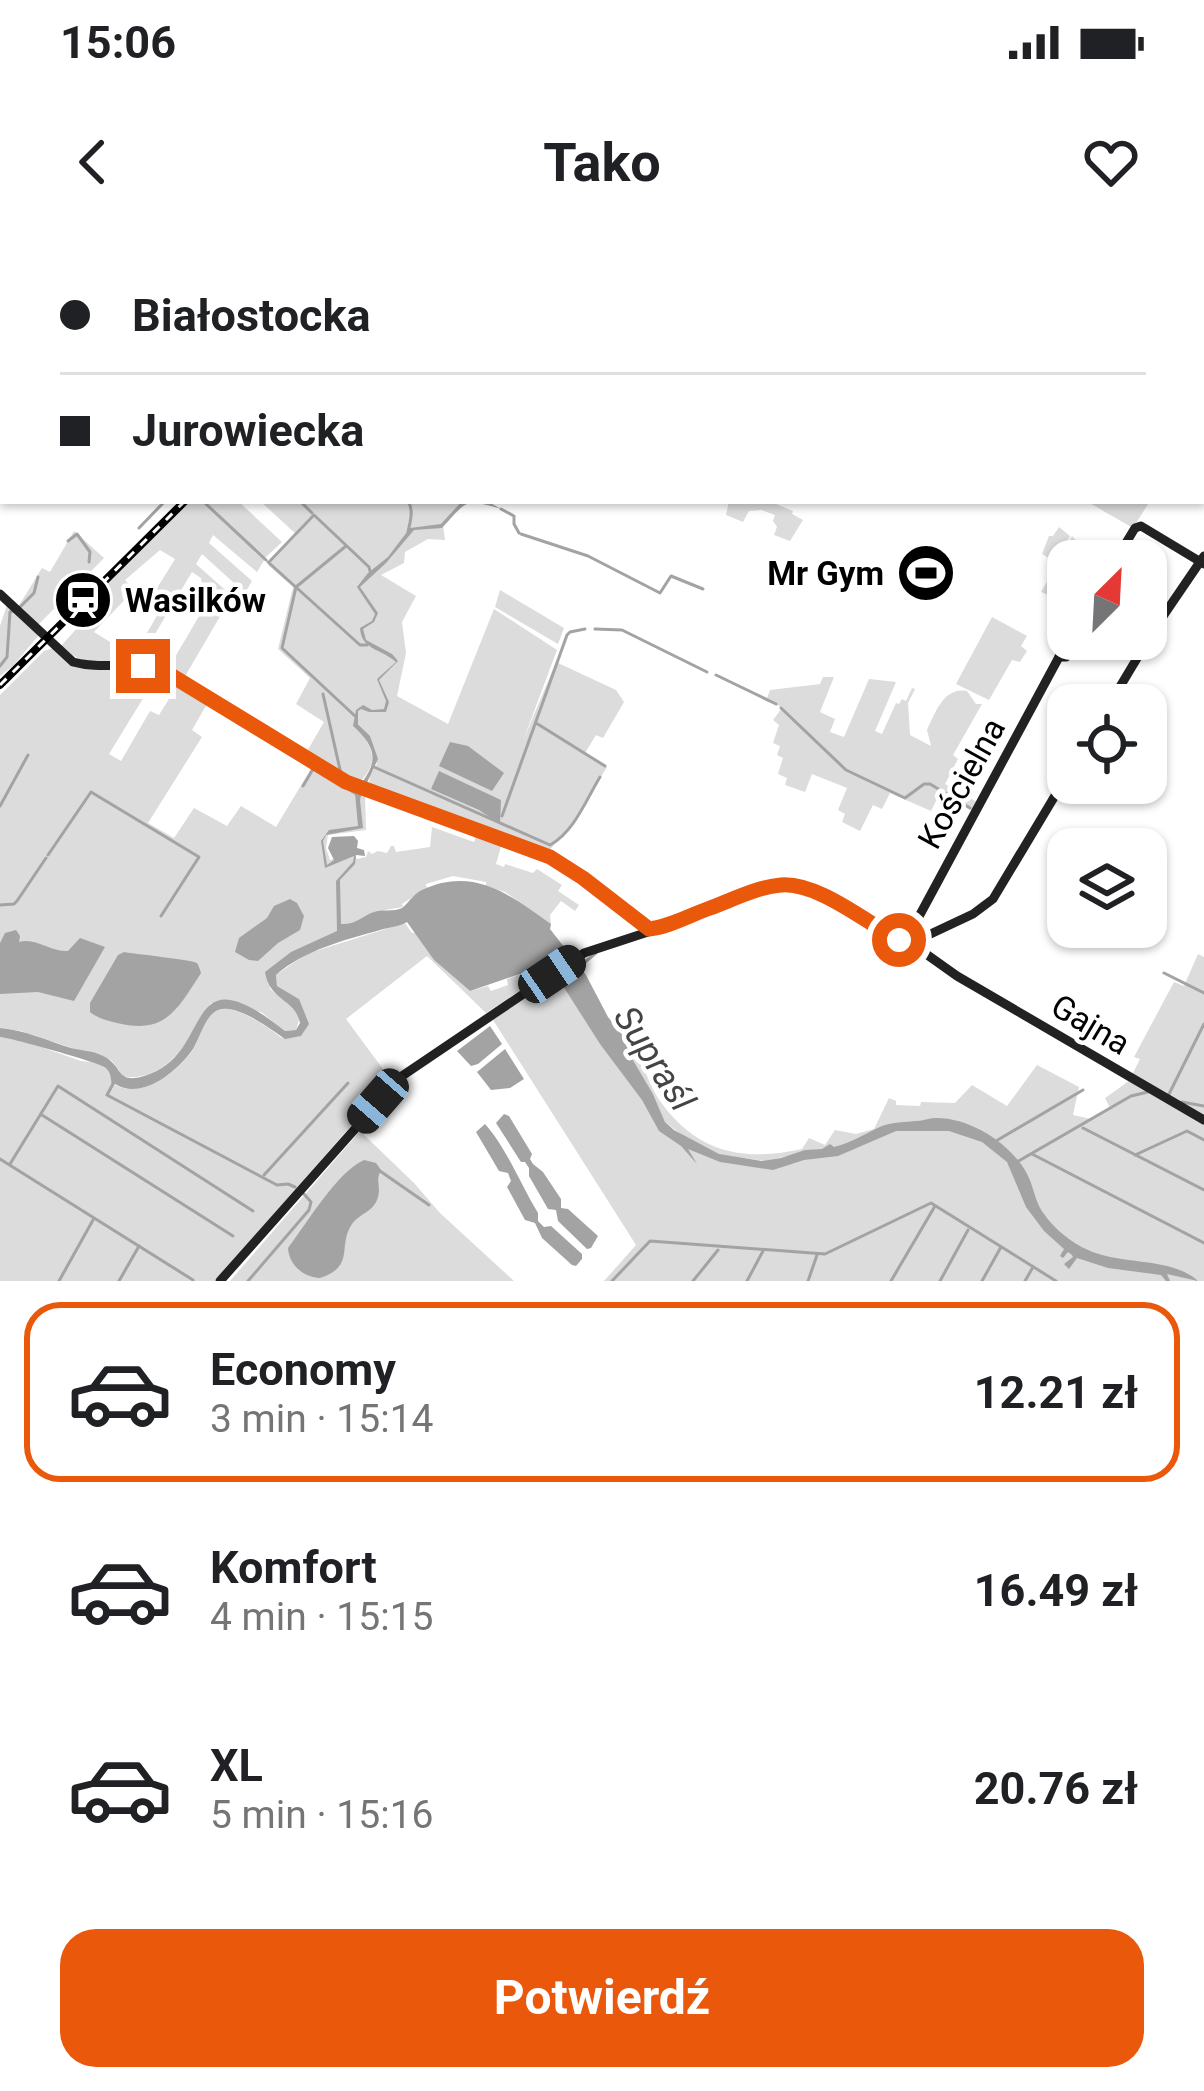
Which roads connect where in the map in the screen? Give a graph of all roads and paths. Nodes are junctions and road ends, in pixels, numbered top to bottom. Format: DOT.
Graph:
graph roads {
  1 [pos="1128,540"];
  2 [pos="1202,561"];
  3 [pos="0,594"];
  4 [pos="1060,660"];
  5 [pos="1121,684"];
  6 [pos="1050,804"];
  7 [pos="652,931"];
  8 [pos="918,941"];
  9 [pos="1204,1120"];
  10 [pos="220,1281"];
  1 -- 2 [label="street"];
  2 -- 5 [label="street"];
  3 -- 7 [label="street"];
  4 -- 8 [label="street, Kościelna"];
  6 -- 8 [label="street"];
  7 -- 8 [label="street, Gajna"];
  7 -- 10 [label="street, Gajna"];
  8 -- 9 [label="street, Gajna"];
}
